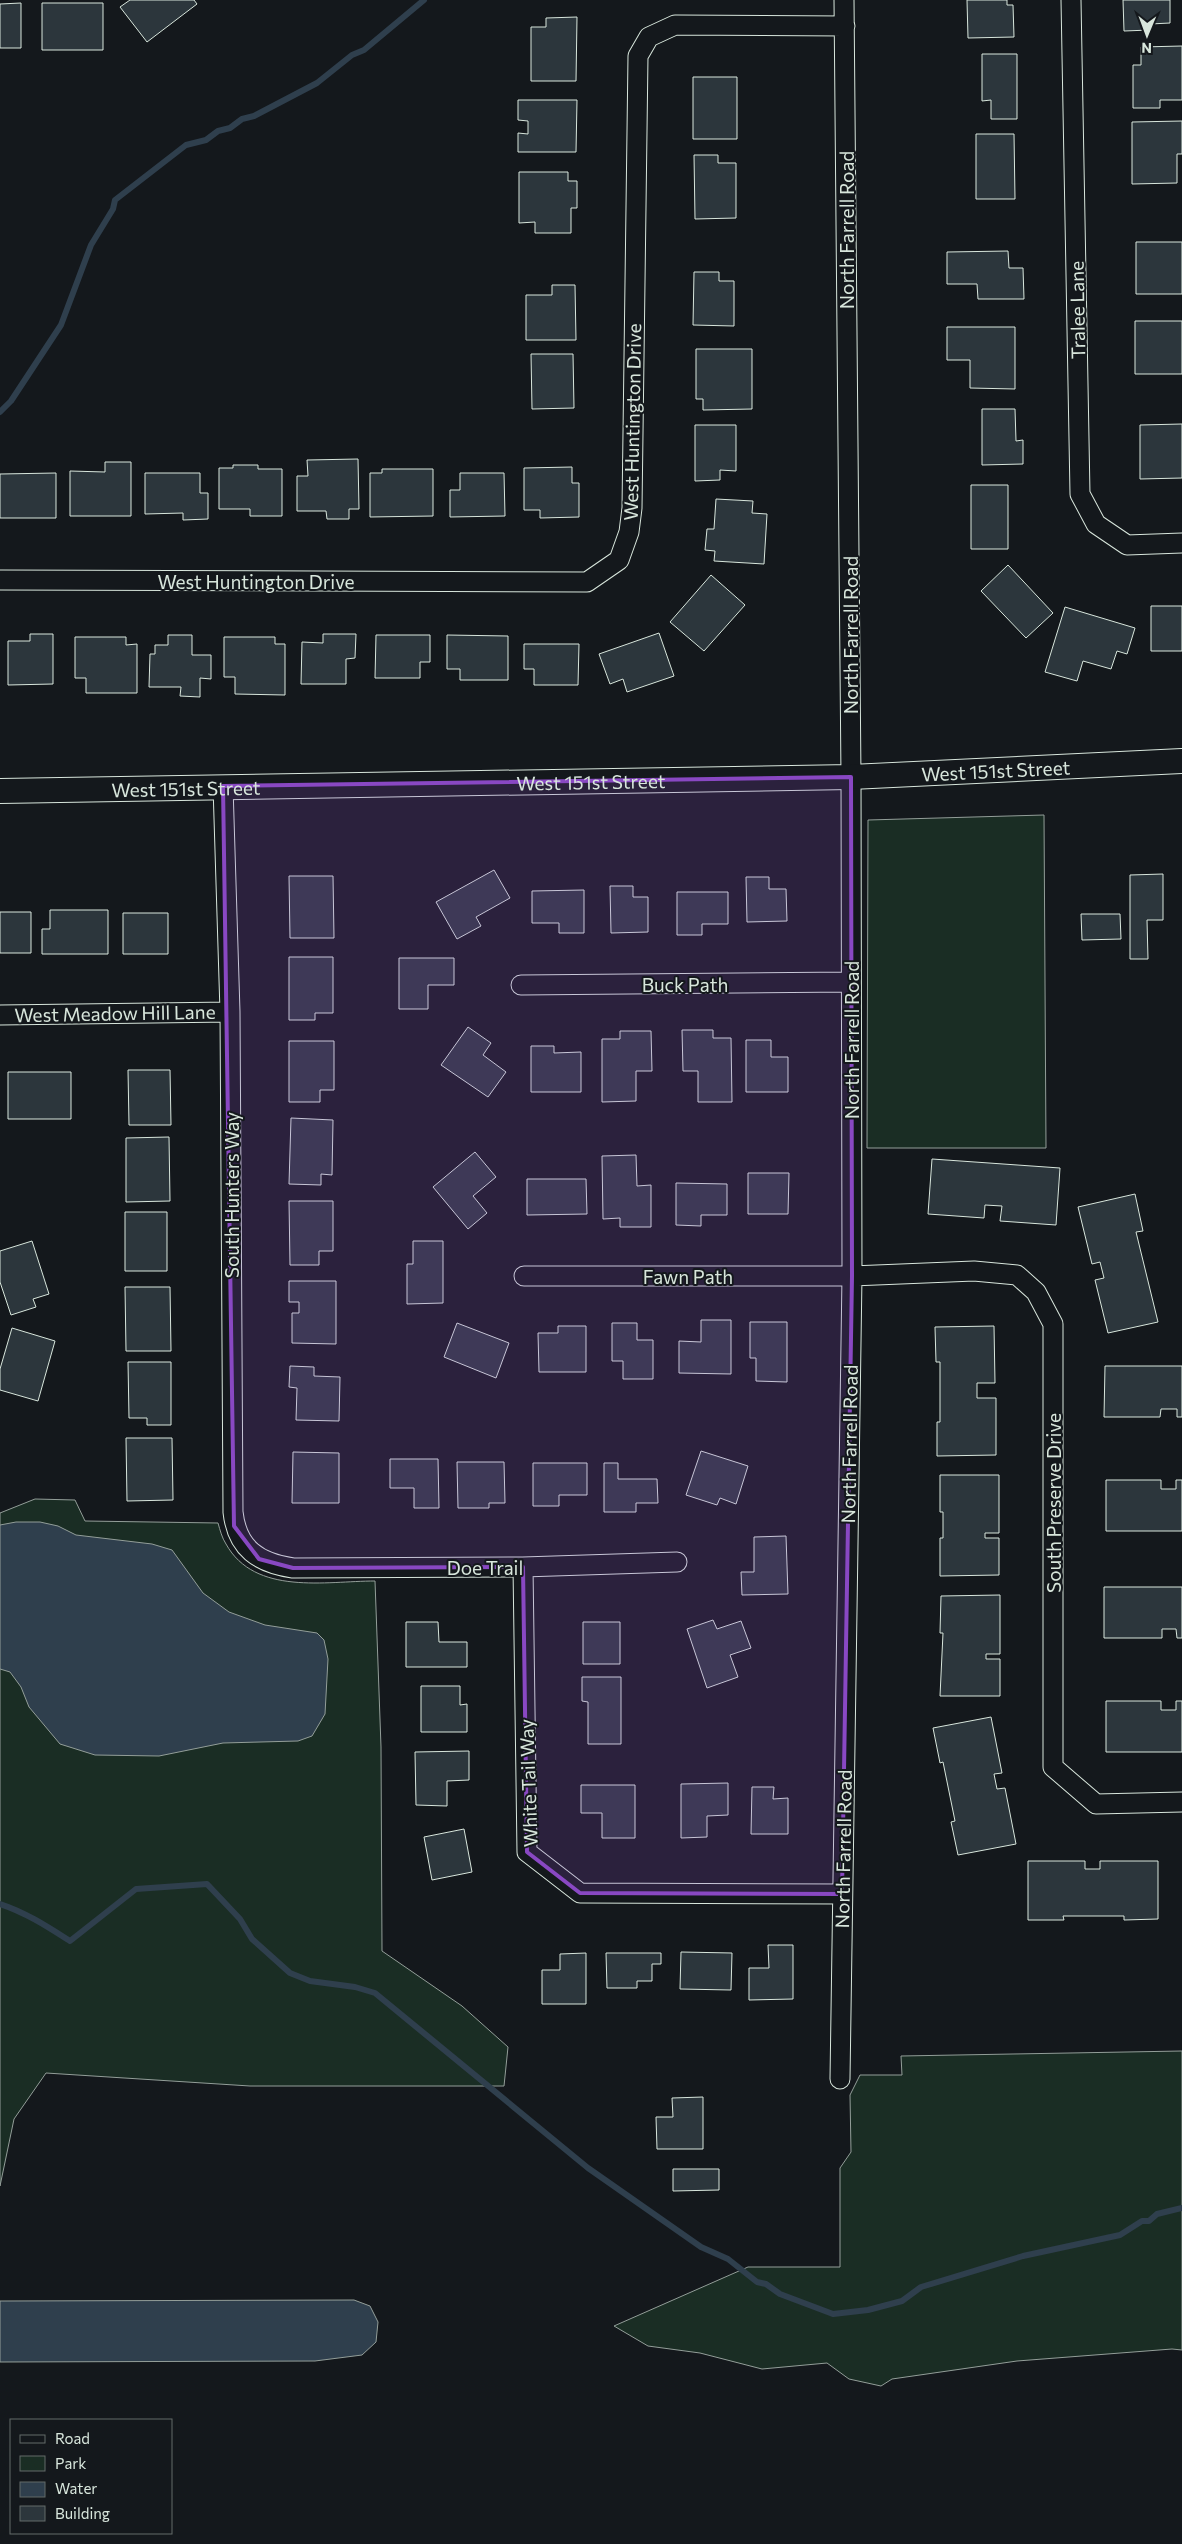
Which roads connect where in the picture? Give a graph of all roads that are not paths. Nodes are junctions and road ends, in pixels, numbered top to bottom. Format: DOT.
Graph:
graph roads {
  1 [pos="844,0"];
  2 [pos="1071,0"];
  3 [pos="845,26"];
  4 [pos="1182,543"];
  5 [pos="0,580"];
  6 [pos="1182,761"];
  7 [pos="851,777"];
  8 [pos="224,786"];
  9 [pos="0,791"];
  10 [pos="850,982"];
  11 [pos="521,985"];
  12 [pos="230,1012"];
  13 [pos="0,1015"];
  14 [pos="524,1276"];
  15 [pos="852,1276"];
  16 [pos="678,1562"];
  17 [pos="524,1567"];
  18 [pos="293,1568"];
  19 [pos="1182,1802"];
  20 [pos="842,1894"];
  21 [pos="840,2079"];
  1 -- 3 [label="street, North Farrell Road"];
  2 -- 4 [label="street, Tralee Lane"];
  3 -- 5 [label="street, West Huntington Drive"];
  3 -- 7 [label="street, North Farrell Road"];
  6 -- 7 [label="street, West 151st Street"];
  7 -- 8 [label="street, West 151st Street"];
  7 -- 10 [label="street, North Farrell Road"];
  8 -- 9 [label="street, West 151st Street"];
  8 -- 12 [label="street, South Hunters Way"];
  10 -- 11 [label="street, Buck Path"];
  10 -- 15 [label="street, North Farrell Road"];
  12 -- 13 [label="street, West Meadow Hill Lane"];
  12 -- 18 [label="street, South Hunters Way"];
  14 -- 15 [label="street, Fawn Path"];
  15 -- 19 [label="street, South Preserve Drive"];
  15 -- 20 [label="street, North Farrell Road"];
  16 -- 17 [label="street, Doe Trail"];
  17 -- 18 [label="street, Doe Trail"];
  17 -- 20 [label="street, White Tail Way"];
  20 -- 21 [label="street, North Farrell Road"];
}
